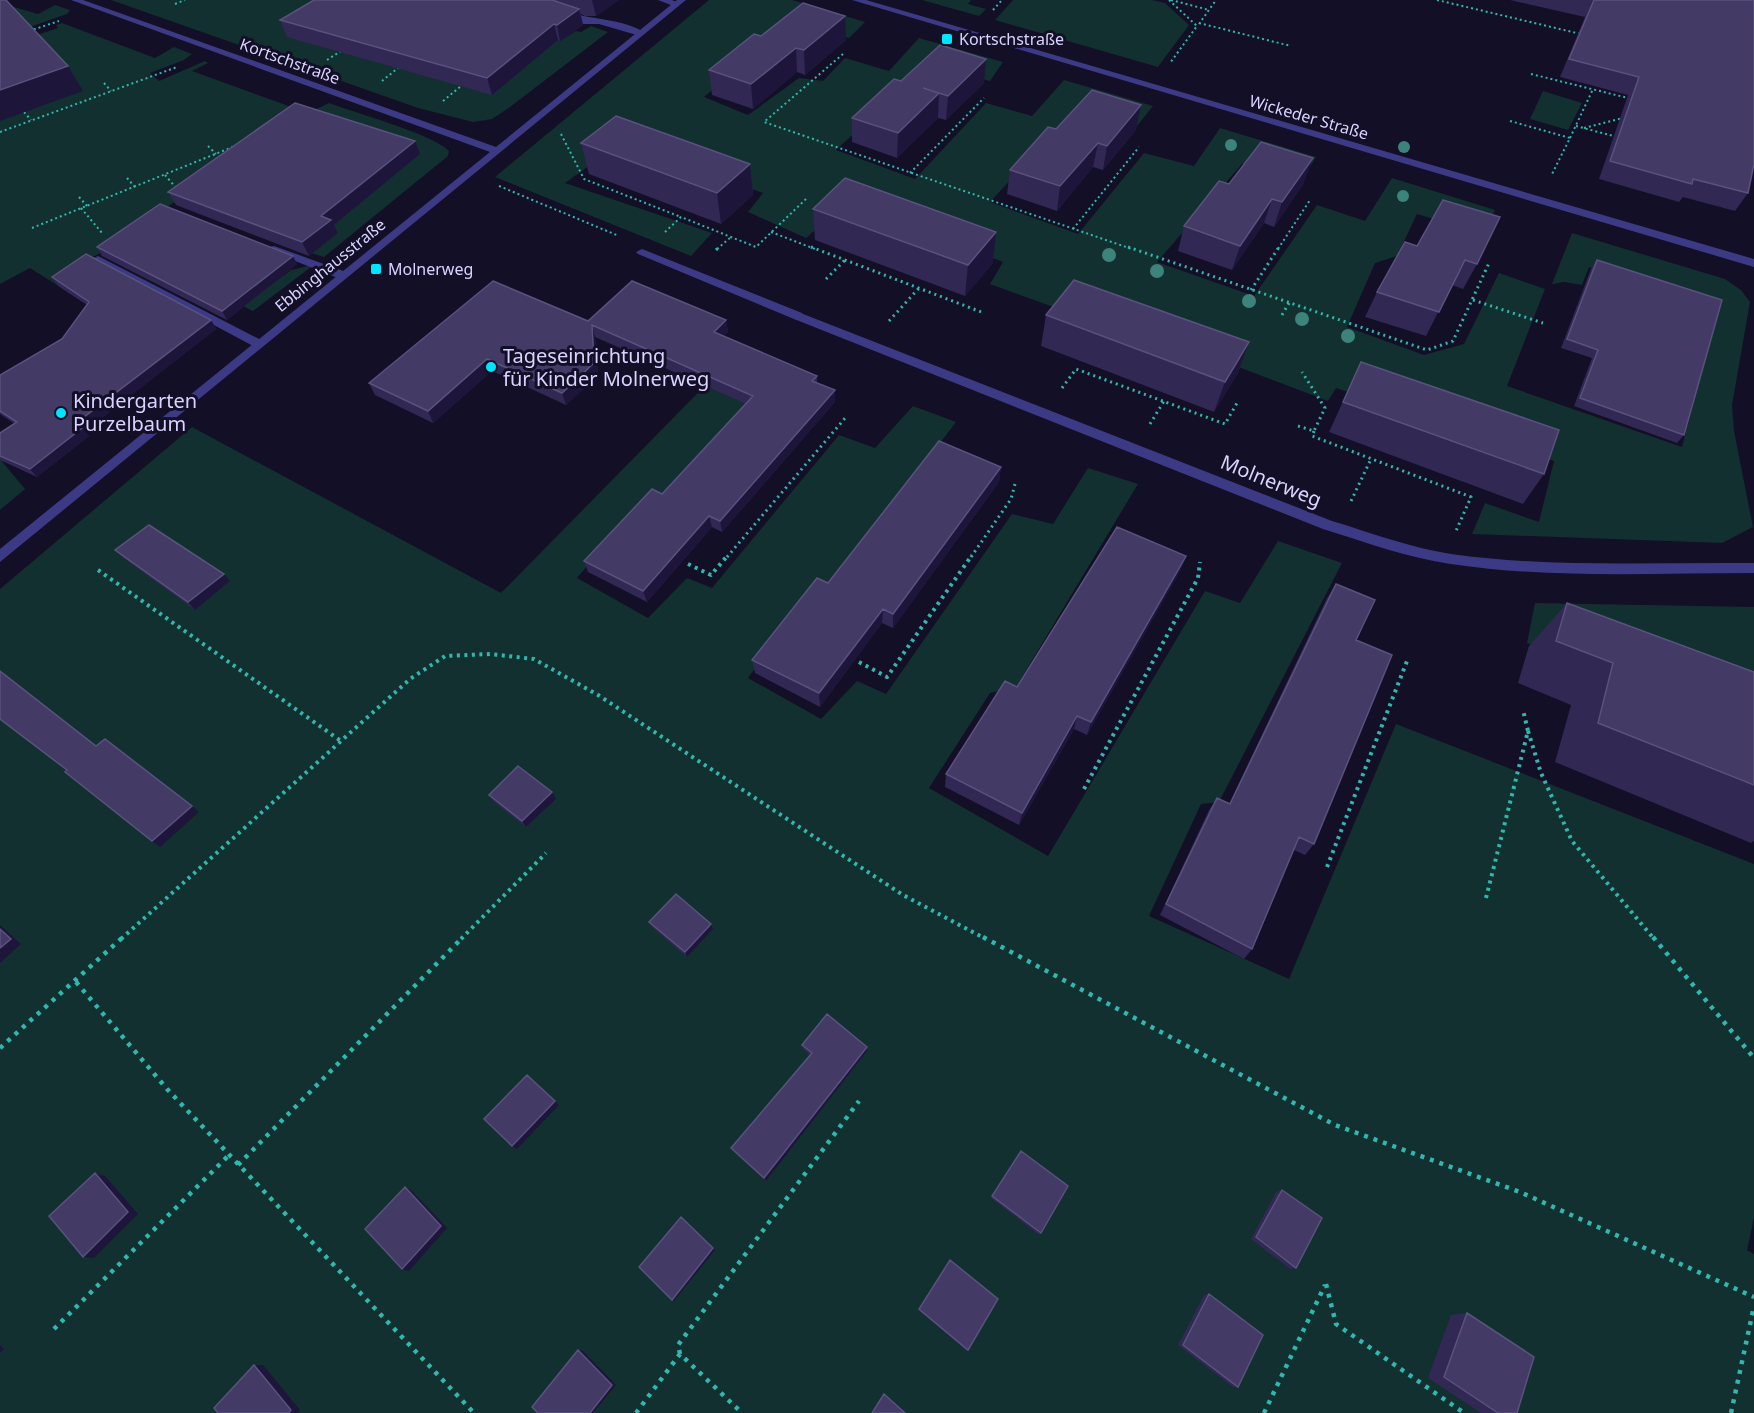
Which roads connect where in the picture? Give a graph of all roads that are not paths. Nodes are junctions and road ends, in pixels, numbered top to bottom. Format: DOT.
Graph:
graph roads {
  1 [pos="75,0"];
  2 [pos="662,0"];
  3 [pos="856,0"];
  4 [pos="679,2"];
  5 [pos="552,11"];
  6 [pos="640,33"];
  7 [pos="495,150"];
  8 [pos="267,246"];
  9 [pos="642,252"];
  10 [pos="98,259"];
  11 [pos="1754,263"];
  12 [pos="342,275"];
  13 [pos="260,344"];
  14 [pos="0,557"];
  15 [pos="1754,568"];
  1 -- 7 [label="street, Kortschstraße"];
  2 -- 4 [label="street"];
  3 -- 11 [label="street, Wickeder Straße"];
  4 -- 6 [label="street, Ebbinghausstraße"];
  5 -- 6 [label="street"];
  6 -- 7 [label="street, Ebbinghausstraße"];
  7 -- 12 [label="street, Ebbinghausstraße"];
  8 -- 12 [label="street"];
  9 -- 15 [label="street, Molnerweg"];
  10 -- 13 [label="street"];
  12 -- 13 [label="street, Ebbinghausstraße"];
  13 -- 14 [label="street, Ebbinghausstraße"];
}
